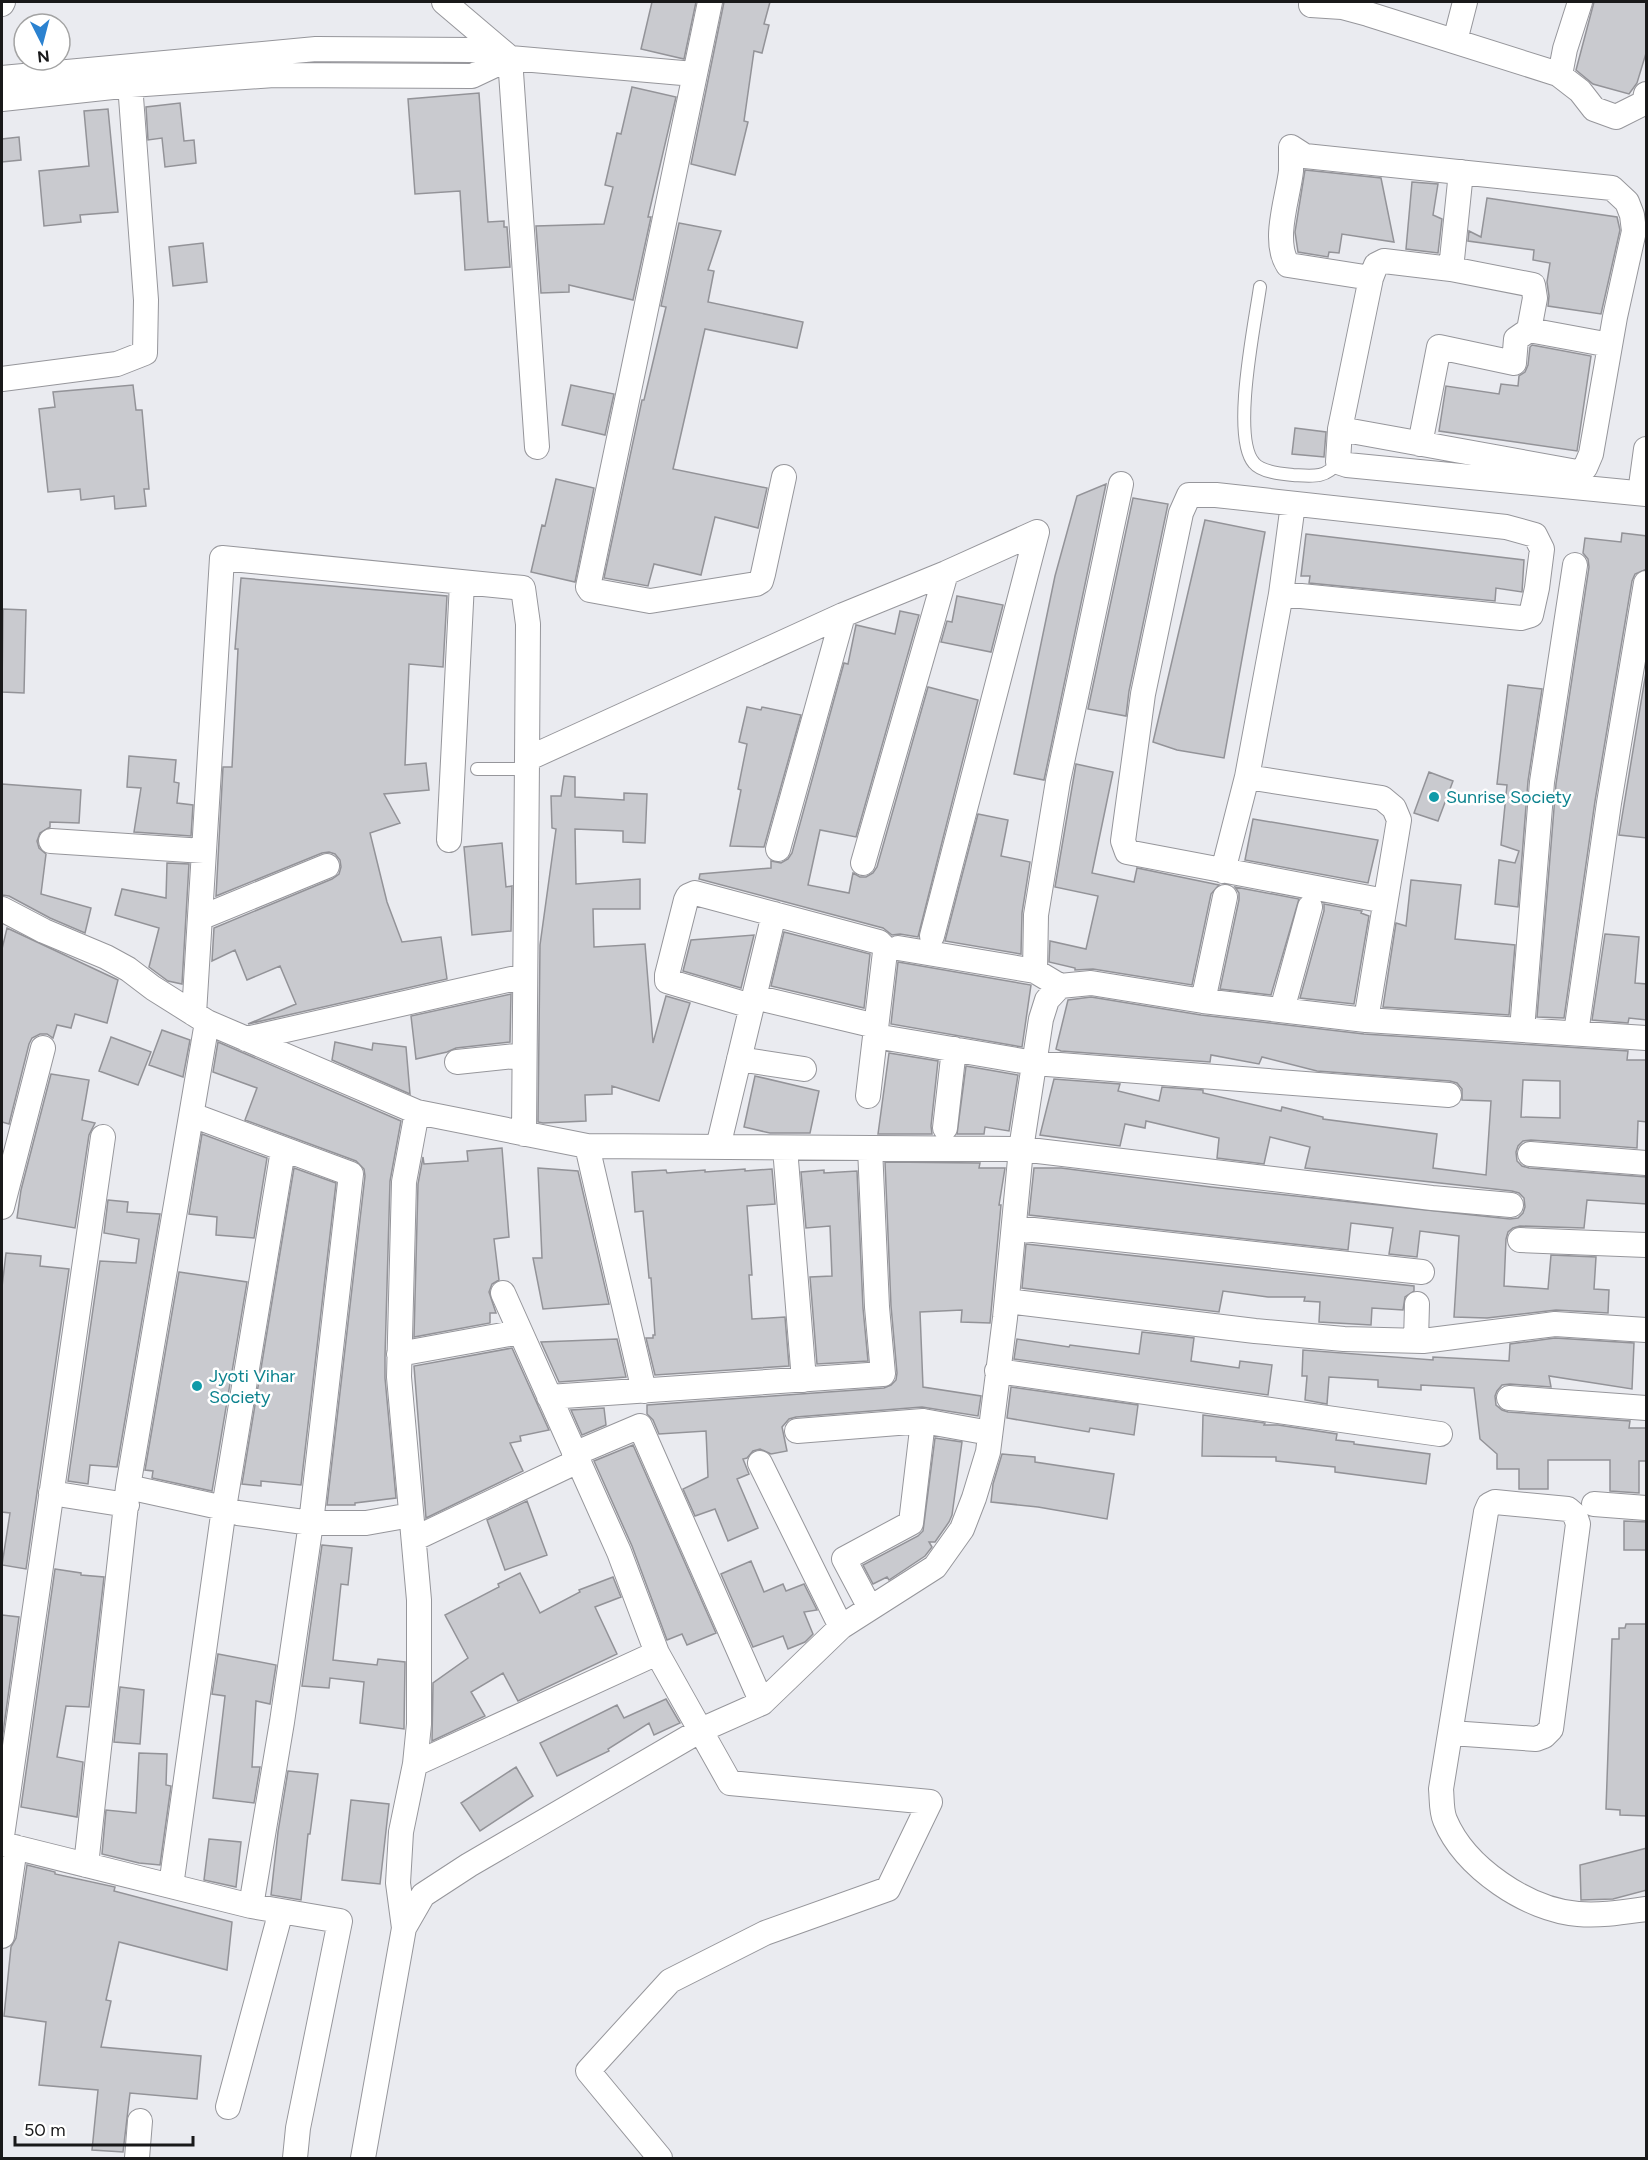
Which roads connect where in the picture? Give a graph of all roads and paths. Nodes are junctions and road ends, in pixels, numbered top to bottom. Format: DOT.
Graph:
graph roads {
  1 [pos="447,2"];
  2 [pos="710,2"];
  3 [pos="1312,2"];
  4 [pos="1465,2"];
  5 [pos="1580,2"];
  6 [pos="1369,8"];
  7 [pos="1455,41"];
  8 [pos="510,58"];
  9 [pos="694,74"];
  10 [pos="1560,75"];
  11 [pos="130,76"];
  12 [pos="2,78"];
  13 [pos="1647,94"];
  14 [pos="2,99"];
  15 [pos="1461,172"];
  16 [pos="1450,269"];
  17 [pos="1371,278"];
  18 [pos="1260,287"];
  19 [pos="1530,330"];
  20 [pos="1610,345"];
  21 [pos="2,379"];
  22 [pos="1340,429"];
  23 [pos="1420,444"];
  24 [pos="537,447"];
  25 [pos="1647,449"];
  26 [pos="1338,462"];
  27 [pos="784,477"];
  28 [pos="1121,484"];
  29 [pos="1644,484"];
  30 [pos="1293,504"];
  31 [pos="1575,565"];
  32 [pos="946,573"];
  33 [pos="462,583"];
  34 [pos="1647,583"];
  35 [pos="1281,594"];
  36 [pos="843,615"];
  37 [pos="527,764"];
  38 [pos="477,769"];
  39 [pos="1247,777"];
  40 [pos="449,840"];
  41 [pos="51,841"];
  42 [pos="778,849"];
  43 [pos="204,852"];
  44 [pos="863,863"];
  45 [pos="327,866"];
  46 [pos="1223,871"];
  47 [pos="1225,897"];
  48 [pos="1385,901"];
  49 [pos="1310,907"];
  50 [pos="2,909"];
  51 [pos="774,914"];
  52 [pos="200,918"];
  53 [pos="932,936"];
  54 [pos="898,948"];
  55 [pos="1035,971"];
  56 [pos="525,976"];
  57 [pos="1060,986"];
  58 [pos="1203,1001"];
  59 [pos="753,1002"];
  60 [pos="1282,1010"];
  61 [pos="200,1018"];
  62 [pos="1366,1020"];
  63 [pos="1522,1030"];
  64 [pos="875,1031"];
  65 [pos="1576,1033"];
  66 [pos="1647,1038"];
  67 [pos="246,1039"];
  68 [pos="43,1048"];
  69 [pos="954,1049"];
  70 [pos="524,1055"];
  71 [pos="739,1059"];
  72 [pos="457,1062"];
  73 [pos="1034,1063"];
  74 [pos="804,1069"];
  75 [pos="1449,1095"];
  76 [pos="868,1096"];
  77 [pos="417,1112"];
  78 [pos="192,1115"];
  79 [pos="945,1128"];
  80 [pos="524,1134"];
  81 [pos="103,1137"];
  82 [pos="587,1146"];
  83 [pos="718,1147"];
  84 [pos="785,1148"];
  85 [pos="870,1148"];
  86 [pos="1021,1149"];
  87 [pos="283,1150"];
  88 [pos="1530,1154"];
  89 [pos="1647,1163"];
  90 [pos="1511,1205"];
  91 [pos="2,1207"];
  92 [pos="1015,1228"];
  93 [pos="1520,1240"];
  94 [pos="1647,1245"];
  95 [pos="1422,1272"];
  96 [pos="503,1293"];
  97 [pos="1007,1301"];
  98 [pos="1418,1304"];
  99 [pos="1647,1330"];
  100 [pos="520,1332"];
  101 [pos="1416,1341"];
  102 [pos="399,1354"];
  103 [pos="997,1371"];
  104 [pos="804,1380"];
  105 [pos="644,1391"];
  106 [pos="549,1397"];
  107 [pos="1509,1398"];
  108 [pos="1647,1408"];
  109 [pos="923,1421"];
  110 [pos="797,1431"];
  111 [pos="990,1433"];
  112 [pos="1440,1434"];
  113 [pos="576,1458"];
  114 [pos="760,1463"];
  115 [pos="51,1493"];
  116 [pos="127,1496"];
  117 [pos="1594,1504"];
  118 [pos="224,1508"];
  119 [pos="1647,1508"];
  120 [pos="411,1515"];
  121 [pos="311,1523"];
  122 [pos="414,1539"];
  123 [pos="870,1608"];
  124 [pos="842,1627"];
  125 [pos="657,1653"];
  126 [pos="762,1703"];
  127 [pos="701,1730"];
  128 [pos="1451,1733"];
  129 [pos="415,1764"];
  130 [pos="6,1843"];
  131 [pos="86,1865"];
  132 [pos="171,1886"];
  133 [pos="251,1906"];
  134 [pos="1647,1909"];
  135 [pos="281,1911"];
  136 [pos="404,1928"];
  137 [pos="2,1936"];
  138 [pos="228,2107"];
  139 [pos="140,2121"];
  140 [pos="137,2158"];
  141 [pos="295,2158"];
  142 [pos="363,2158"];
  143 [pos="660,2158"];
  1 -- 8 [label="street"];
  2 -- 9 [label="street"];
  3 -- 6 [label="street"];
  4 -- 7 [label="street"];
  5 -- 10 [label="street"];
  6 -- 7 [label="street"];
  7 -- 10 [label="street"];
  8 -- 9 [label="street"];
  8 -- 11 [label="street"];
  8 -- 24 [label="street"];
  9 -- 27 [label="street"];
  10 -- 13 [label="street"];
  11 -- 12 [label="street"];
  11 -- 14 [label="street"];
  11 -- 21 [label="street"];
  15 -- 16 [label="street"];
  15 -- 17 [label="street"];
  15 -- 20 [label="street"];
  16 -- 17 [label="street"];
  16 -- 19 [label="street"];
  17 -- 22 [label="street"];
  18 -- 26 [label="lane"];
  19 -- 20 [label="street"];
  19 -- 23 [label="street"];
  20 -- 23 [label="street"];
  22 -- 23 [label="street"];
  22 -- 26 [label="street"];
  25 -- 29 [label="street"];
  26 -- 29 [label="street"];
  28 -- 55 [label="street"];
  30 -- 35 [label="street"];
  30 -- 35 [label="street"];
  30 -- 46 [label="street"];
  31 -- 63 [label="street"];
  32 -- 36 [label="street"];
  32 -- 44 [label="street"];
  32 -- 53 [label="street"];
  33 -- 37 [label="street"];
  33 -- 40 [label="street"];
  33 -- 43 [label="street"];
  34 -- 65 [label="street"];
  35 -- 39 [label="street"];
  36 -- 37 [label="street"];
  36 -- 42 [label="street"];
  37 -- 38 [label="lane"];
  37 -- 56 [label="street"];
  39 -- 46 [label="street"];
  39 -- 48 [label="street"];
  41 -- 43 [label="street"];
  43 -- 52 [label="street"];
  45 -- 52 [label="street"];
  46 -- 48 [label="street"];
  47 -- 58 [label="street"];
  48 -- 62 [label="street"];
  49 -- 60 [label="street"];
  50 -- 61 [label="street"];
  51 -- 59 [label="street"];
  51 -- 59 [label="street"];
  51 -- 64 [label="street"];
  52 -- 61 [label="street"];
  54 -- 55 [label="street"];
  55 -- 57 [label="street"];
  56 -- 67 [label="street"];
  56 -- 70 [label="street"];
  57 -- 58 [label="street"];
  57 -- 73 [label="street"];
  58 -- 60 [label="street"];
  59 -- 64 [label="street"];
  59 -- 71 [label="street"];
  60 -- 62 [label="street"];
  61 -- 67 [label="street"];
  61 -- 78 [label="street"];
  62 -- 63 [label="street"];
  63 -- 65 [label="street"];
  64 -- 69 [label="street"];
  64 -- 76 [label="street"];
  65 -- 66 [label="street"];
  67 -- 77 [label="street"];
  68 -- 91 [label="street"];
  69 -- 73 [label="street"];
  69 -- 79 [label="street"];
  70 -- 72 [label="street"];
  70 -- 80 [label="street"];
  71 -- 74 [label="street"];
  71 -- 83 [label="street"];
  73 -- 75 [label="street"];
  73 -- 86 [label="street"];
  77 -- 80 [label="street"];
  77 -- 102 [label="street"];
  78 -- 87 [label="street"];
  78 -- 116 [label="street"];
  80 -- 82 [label="street"];
  81 -- 115 [label="street"];
  82 -- 83 [label="street"];
  82 -- 105 [label="street"];
  83 -- 84 [label="street"];
  84 -- 85 [label="street"];
  84 -- 104 [label="street"];
  85 -- 86 [label="street"];
  85 -- 104 [label="street"];
  86 -- 90 [label="street"];
  86 -- 92 [label="street"];
  87 -- 118 [label="street"];
  87 -- 121 [label="street"];
  88 -- 89 [label="street"];
  92 -- 95 [label="street"];
  92 -- 97 [label="street"];
  93 -- 94 [label="street"];
  96 -- 100 [label="street"];
  97 -- 101 [label="street"];
  97 -- 103 [label="street"];
  98 -- 101 [label="street"];
  99 -- 101 [label="street"];
  100 -- 102 [label="street"];
  100 -- 106 [label="street"];
  102 -- 120 [label="street"];
  103 -- 111 [label="street"];
  103 -- 112 [label="street"];
  104 -- 105 [label="street"];
  105 -- 106 [label="street"];
  106 -- 113 [label="street"];
  107 -- 108 [label="street"];
  109 -- 110 [label="street"];
  109 -- 111 [label="street"];
  109 -- 123 [label="street"];
  111 -- 123 [label="street"];
  113 -- 122 [label="street"];
  113 -- 125 [label="street"];
  113 -- 126 [label="street"];
  114 -- 124 [label="street"];
  115 -- 116 [label="street"];
  115 -- 130 [label="street"];
  116 -- 118 [label="street"];
  116 -- 131 [label="street"];
  117 -- 119 [label="street"];
  118 -- 121 [label="street"];
  118 -- 132 [label="street"];
  120 -- 121 [label="street"];
  120 -- 122 [label="street"];
  121 -- 133 [label="street"];
  122 -- 129 [label="street"];
  123 -- 124 [label="street"];
  124 -- 126 [label="street"];
  125 -- 127 [label="street"];
  125 -- 129 [label="street"];
  126 -- 127 [label="street"];
  127 -- 136 [label="street"];
  127 -- 143 [label="street"];
  128 -- 128 [label="street"];
  128 -- 134 [label="street"];
  129 -- 136 [label="street"];
  130 -- 131 [label="street"];
  130 -- 137 [label="street"];
  131 -- 132 [label="street"];
  132 -- 133 [label="street"];
  133 -- 135 [label="street"];
  135 -- 138 [label="street"];
  135 -- 141 [label="street"];
  136 -- 142 [label="street"];
  139 -- 140 [label="street"];
}
